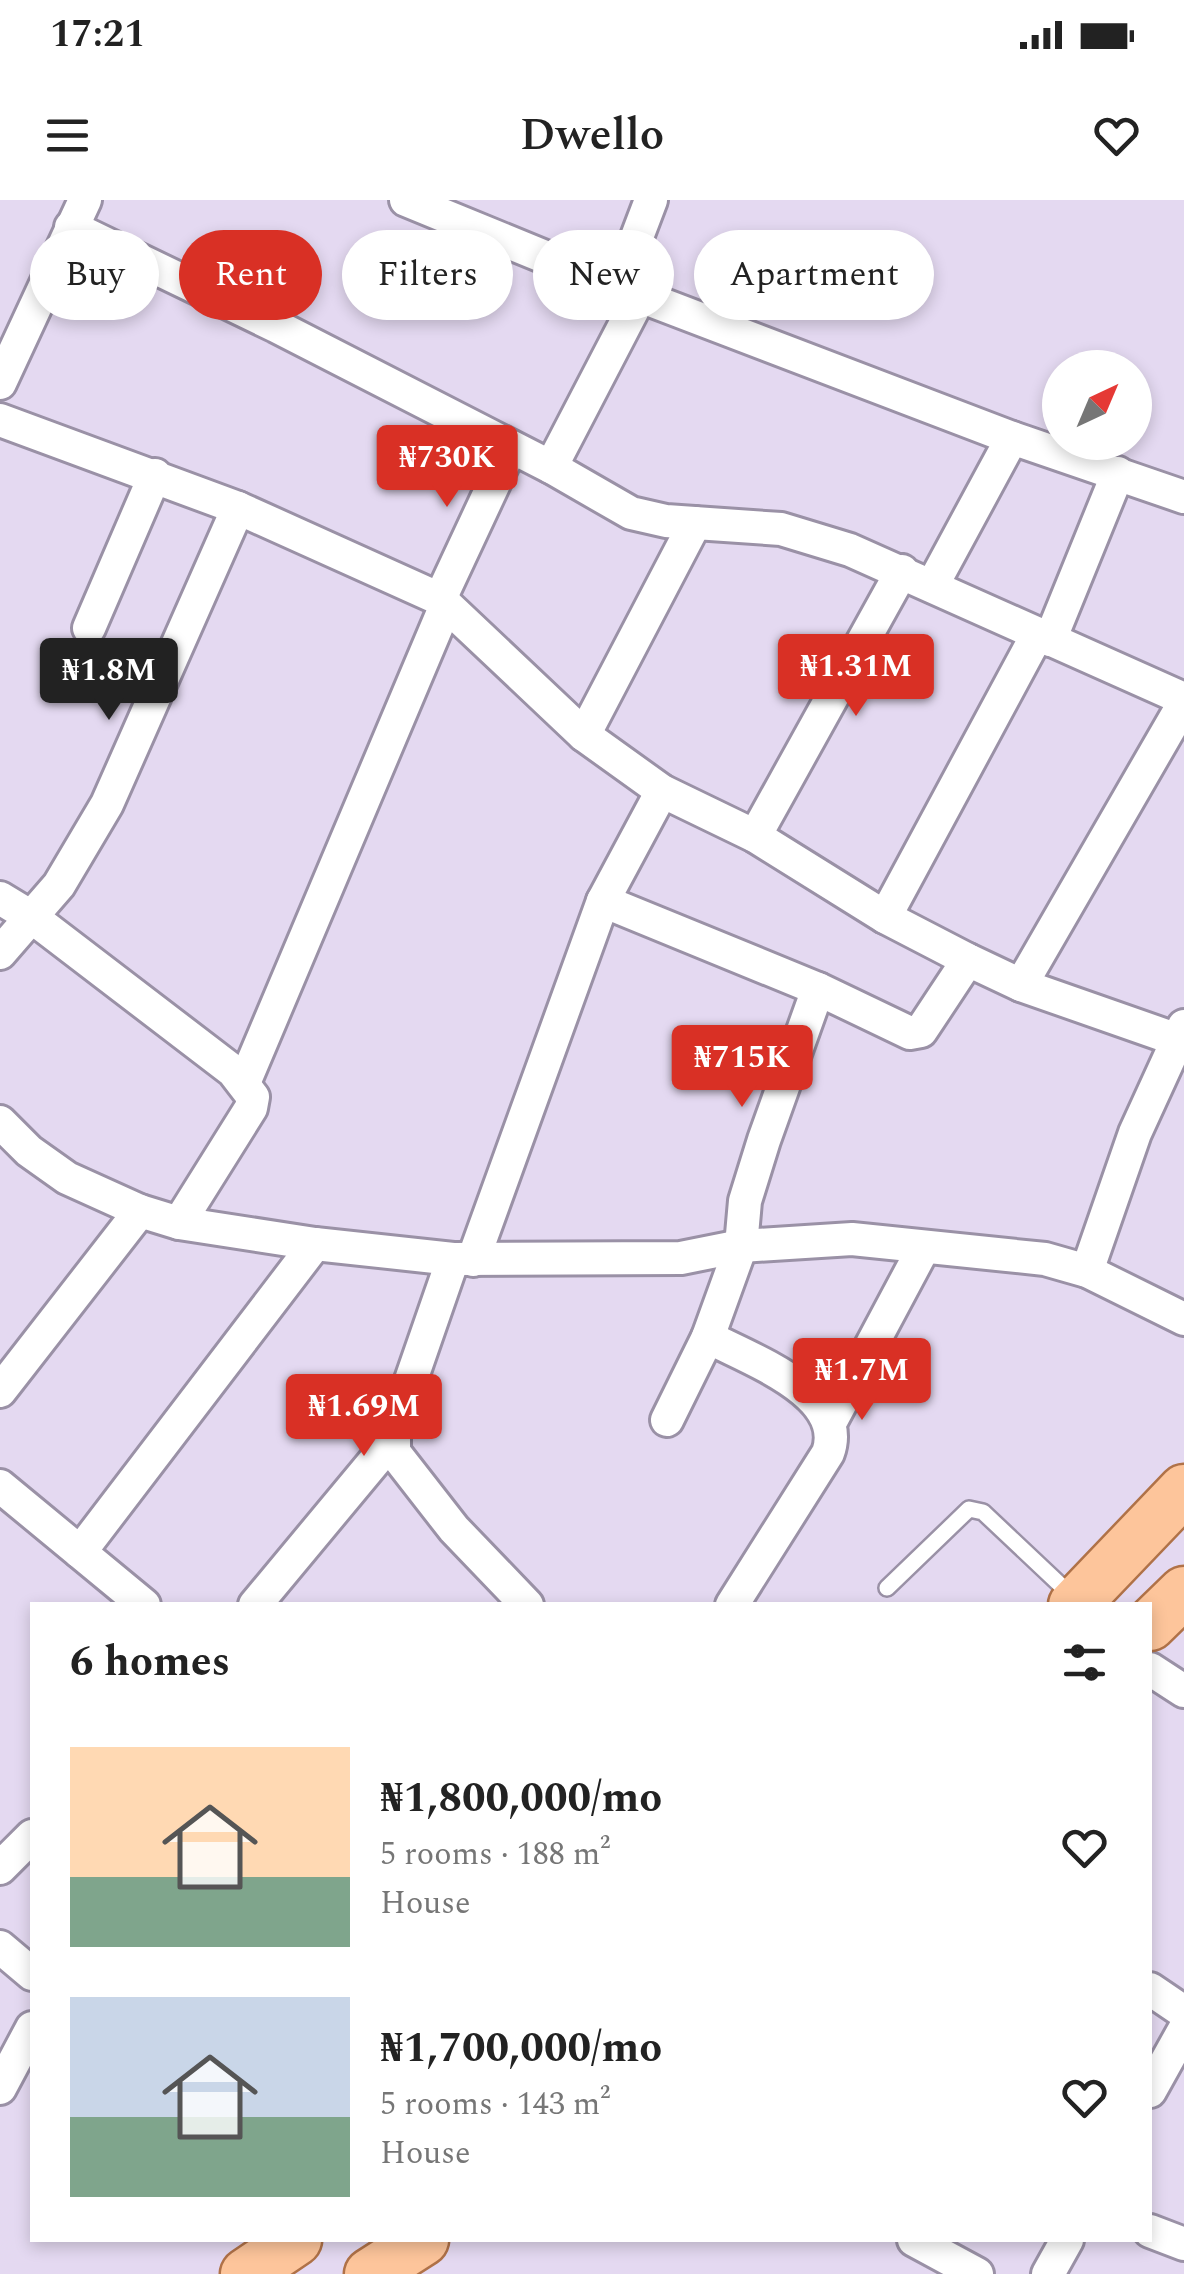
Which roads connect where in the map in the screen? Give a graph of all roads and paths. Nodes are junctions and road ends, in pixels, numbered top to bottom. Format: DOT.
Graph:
graph roads {
  1 [pos="406,200"];
  2 [pos="651,200"];
  3 [pos="78,213"];
  4 [pos="644,230"];
  5 [pos="533,252"];
  6 [pos="674,309"];
  7 [pos="617,320"];
  8 [pos="0,384"];
  9 [pos="0,420"];
  10 [pos="1012,438"];
  11 [pos="511,447"];
  12 [pos="551,467"];
  13 [pos="1118,473"];
  14 [pos="155,475"];
  15 [pos="1184,497"];
  16 [pos="238,508"];
  17 [pos="695,523"];
  18 [pos="917,579"];
  19 [pos="443,602"];
  20 [pos="88,628"];
  21 [pos="1044,638"];
  22 [pos="1184,701"];
  23 [pos="584,735"];
  24 [pos="662,791"];
  25 [pos="756,836"];
  26 [pos="0,898"];
  27 [pos="603,901"];
  28 [pos="885,916"];
  29 [pos="32,918"];
  30 [pos="0,953"];
  31 [pos="968,960"];
  32 [pos="1022,984"];
  33 [pos="818,989"];
  34 [pos="1180,1033"];
  35 [pos="244,1083"];
  36 [pos="0,1122"];
  37 [pos="140,1211"];
  38 [pos="179,1223"];
  39 [pos="315,1244"];
  40 [pos="742,1246"];
  41 [pos="924,1246"];
  42 [pos="463,1260"];
  43 [pos="1087,1271"];
  44 [pos="1184,1319"];
  45 [pos="708,1338"];
  46 [pos="0,1391"];
  47 [pos="667,1420"];
  48 [pos="830,1422"];
  49 [pos="393,1439"];
  50 [pos="0,1486"];
  51 [pos="1184,1490"];
  52 [pos="80,1552"];
  53 [pos="887,1588"];
  54 [pos="1184,1592"];
  55 [pos="140,1602"];
  56 [pos="257,1602"];
  57 [pos="524,1602"];
  58 [pos="734,1602"];
  59 [pos="1075,1602"];
  60 [pos="1077,1602"];
  61 [pos="1152,1623"];
  62 [pos="1152,1670"];
  63 [pos="1184,1691"];
  64 [pos="30,1838"];
  65 [pos="0,1868"];
  66 [pos="0,1947"];
  67 [pos="30,1972"];
  68 [pos="1152,1991"];
  69 [pos="1184,2012"];
  70 [pos="1184,2030"];
  71 [pos="30,2032"];
  72 [pos="1152,2086"];
  73 [pos="0,2088"];
  74 [pos="1152,2232"];
  75 [pos="293,2242"];
  76 [pos="419,2242"];
  77 [pos="918,2242"];
  78 [pos="1066,2242"];
  79 [pos="1184,2244"];
  80 [pos="246,2274"];
  81 [pos="370,2274"];
  82 [pos="977,2274"];
  83 [pos="1048,2274"];
  1 -- 5 [label="street"];
  2 -- 4 [label="street"];
  3 -- 8 [label="street"];
  3 -- 11 [label="street"];
  6 -- 10 [label="street"];
  7 -- 12 [label="street"];
  9 -- 14 [label="street"];
  10 -- 13 [label="street"];
  10 -- 18 [label="street"];
  11 -- 12 [label="street"];
  11 -- 19 [label="street"];
  12 -- 17 [label="street"];
  13 -- 15 [label="street"];
  13 -- 21 [label="street"];
  14 -- 16 [label="street"];
  14 -- 20 [label="street"];
  16 -- 19 [label="street"];
  16 -- 29 [label="street"];
  17 -- 18 [label="street"];
  17 -- 23 [label="street"];
  18 -- 21 [label="street"];
  18 -- 25 [label="street"];
  19 -- 23 [label="street"];
  19 -- 35 [label="street"];
  21 -- 22 [label="street"];
  21 -- 28 [label="street"];
  22 -- 32 [label="street"];
  23 -- 24 [label="street"];
  24 -- 25 [label="street"];
  24 -- 27 [label="street"];
  25 -- 28 [label="street"];
  26 -- 29 [label="street"];
  27 -- 33 [label="street"];
  27 -- 42 [label="street"];
  28 -- 31 [label="street"];
  29 -- 30 [label="street"];
  29 -- 35 [label="street"];
  31 -- 32 [label="street"];
  31 -- 33 [label="street"];
  32 -- 34 [label="street"];
  33 -- 40 [label="street"];
  34 -- 43 [label="street"];
  35 -- 38 [label="street"];
  36 -- 37 [label="street"];
  37 -- 38 [label="street"];
  37 -- 46 [label="street"];
  38 -- 39 [label="street"];
  39 -- 42 [label="street"];
  39 -- 52 [label="street"];
  40 -- 41 [label="street"];
  40 -- 42 [label="street"];
  40 -- 45 [label="street"];
  41 -- 43 [label="street"];
  41 -- 48 [label="street"];
  42 -- 49 [label="street"];
  43 -- 44 [label="street"];
  45 -- 47 [label="street"];
  45 -- 48 [label="street"];
  48 -- 58 [label="street"];
  49 -- 56 [label="street"];
  49 -- 57 [label="street"];
  50 -- 52 [label="street"];
  51 -- 60 [label="main road"];
  52 -- 55 [label="street"];
  53 -- 59 [label="lane"];
  54 -- 61 [label="main road"];
  62 -- 63 [label="street"];
  64 -- 65 [label="street"];
  66 -- 67 [label="street"];
  68 -- 69 [label="street"];
  70 -- 72 [label="street"];
  71 -- 73 [label="street"];
  74 -- 79 [label="street"];
  75 -- 80 [label="main road"];
  76 -- 81 [label="main road"];
  77 -- 82 [label="street"];
  78 -- 83 [label="street"];
}
